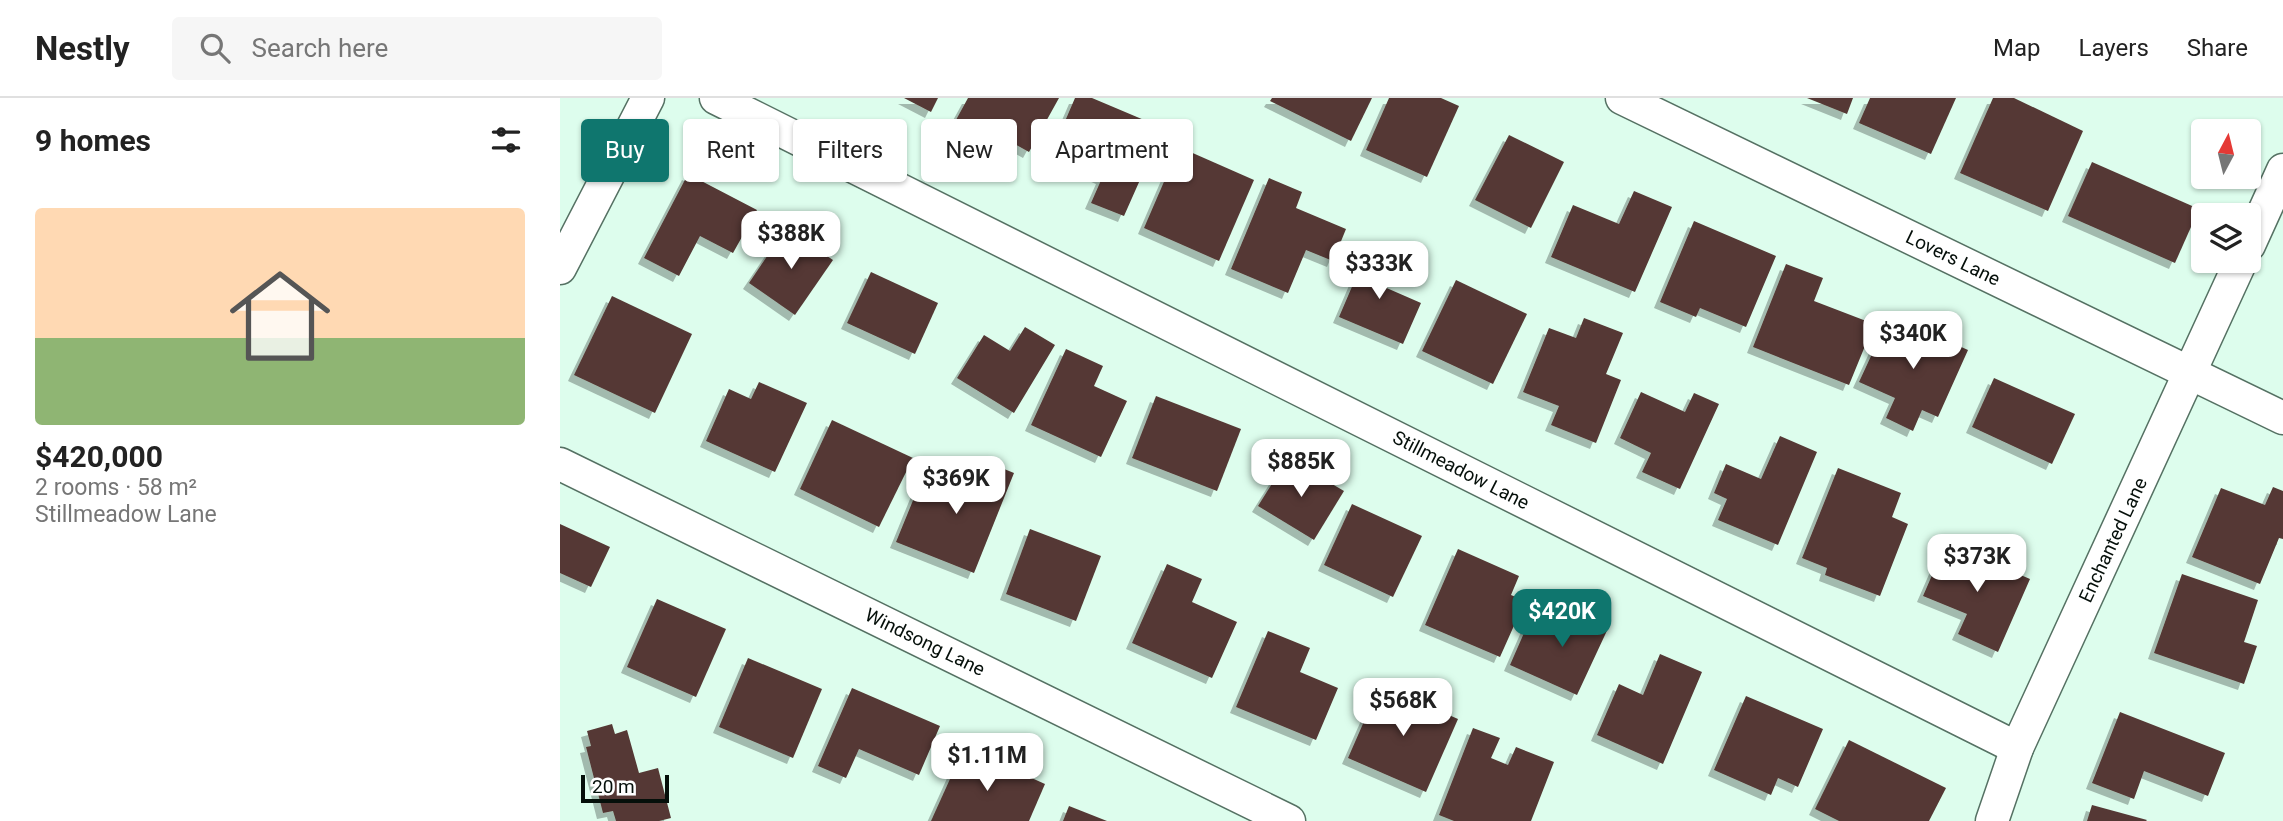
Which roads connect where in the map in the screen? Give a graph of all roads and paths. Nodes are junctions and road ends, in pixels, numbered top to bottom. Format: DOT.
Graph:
graph roads {
  1 [pos="648,98"];
  2 [pos="716,98"];
  3 [pos="1622,98"];
  4 [pos="2283,170"];
  5 [pos="2261,219"];
  6 [pos="560,268"];
  7 [pos="2236,273"];
  8 [pos="2190,373"];
  9 [pos="2283,418"];
  10 [pos="560,464"];
  11 [pos="2017,748"];
  12 [pos="1289,821"];
  13 [pos="1992,821"];
  1 -- 6 [label="street"];
  2 -- 11 [label="street, Stillmeadow Lane"];
  3 -- 8 [label="street, Lovers Lane"];
  4 -- 5 [label="street"];
  7 -- 8 [label="street, Enchanted Lane"];
  8 -- 9 [label="street, Lovers Lane"];
  8 -- 11 [label="street, Enchanted Lane"];
  10 -- 12 [label="street, Windsong Lane"];
  11 -- 13 [label="street, Enchanted Lane"];
}
